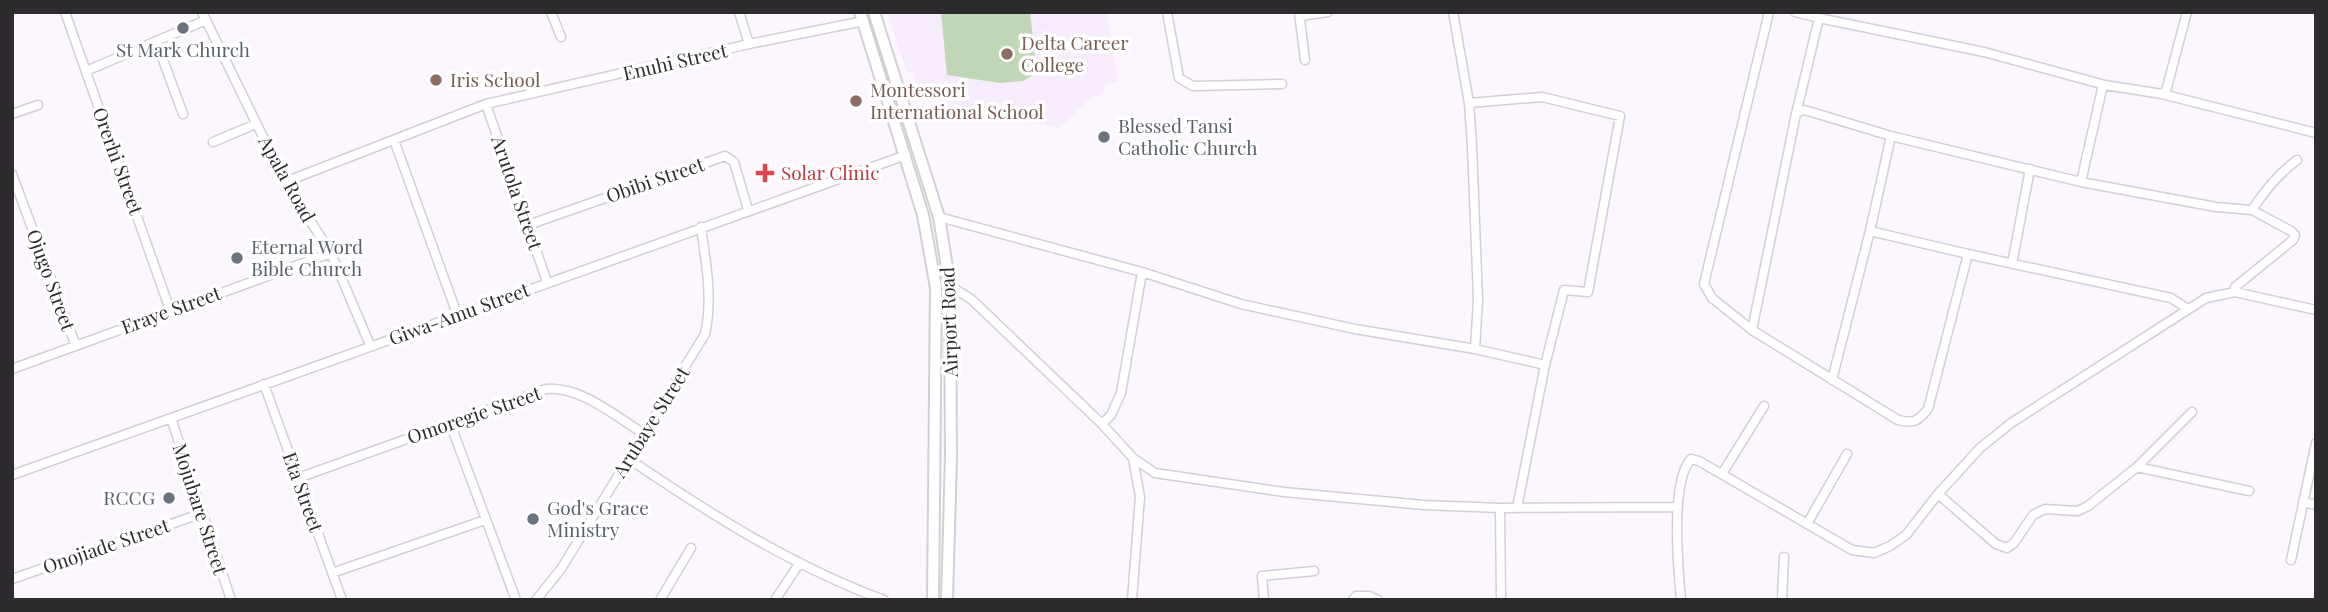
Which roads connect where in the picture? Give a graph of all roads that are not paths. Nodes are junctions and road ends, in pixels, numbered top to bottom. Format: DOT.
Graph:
graph roads {
  1 [pos="65,12"];
  2 [pos="551,12"];
  3 [pos="739,12"];
  4 [pos="874,12"];
  5 [pos="1167,12"];
  6 [pos="1328,12"];
  7 [pos="1453,12"];
  8 [pos="1769,12"];
  9 [pos="1795,12"];
  10 [pos="2187,12"];
  11 [pos="1300,14"];
  12 [pos="204,16"];
  13 [pos="862,17"];
  14 [pos="1819,18"];
  15 [pos="561,37"];
  16 [pos="156,41"];
  17 [pos="750,44"];
  18 [pos="1305,60"];
  19 [pos="86,71"];
  20 [pos="1282,84"];
  21 [pos="2105,85"];
  22 [pos="2162,94"];
  23 [pos="1469,103"];
  24 [pos="486,104"];
  25 [pos="38,105"];
  26 [pos="12,114"];
  27 [pos="183,114"];
  28 [pos="1796,114"];
  29 [pos="257,124"];
  30 [pos="2316,133"];
  31 [pos="1891,136"];
  32 [pos="394,139"];
  33 [pos="213,142"];
  34 [pos="906,155"];
  35 [pos="2297,160"];
  36 [pos="2030,169"];
  37 [pos="12,174"];
  38 [pos="285,182"];
  39 [pos="2081,182"];
  40 [pos="748,210"];
  41 [pos="2252,210"];
  42 [pos="939,217"];
  43 [pos="528,225"];
  44 [pos="701,227"];
  45 [pos="1870,231"];
  46 [pos="331,253"];
  47 [pos="1968,254"];
  48 [pos="2012,264"];
  49 [pos="1142,272"];
  50 [pos="547,282"];
  51 [pos="950,286"];
  52 [pos="2235,292"];
  53 [pos="2188,309"];
  54 [pos="170,310"];
  55 [pos="2316,310"];
  56 [pos="457,314"];
  57 [pos="1752,330"];
  58 [pos="370,345"];
  59 [pos="76,346"];
  60 [pos="1475,349"];
  61 [pos="1545,365"];
  62 [pos="12,369"];
  63 [pos="1832,380"];
  64 [pos="264,384"];
  65 [pos="1764,406"];
  66 [pos="2192,412"];
  67 [pos="171,418"];
  68 [pos="450,423"];
  69 [pos="1102,424"];
  70 [pos="934,430"];
  71 [pos="951,430"];
  72 [pos="644,434"];
  73 [pos="2316,443"];
  74 [pos="1847,454"];
  75 [pos="1133,458"];
  76 [pos="629,459"];
  77 [pos="2137,467"];
  78 [pos="13,473"];
  79 [pos="1722,474"];
  80 [pos="298,478"];
  81 [pos="2249,491"];
  82 [pos="1938,494"];
  83 [pos="2303,502"];
  84 [pos="2316,505"];
  85 [pos="1677,507"];
  86 [pos="1500,508"];
  87 [pos="1517,508"];
  88 [pos="200,514"];
  89 [pos="485,520"];
  90 [pos="1807,524"];
  91 [pos="691,548"];
  92 [pos="1784,557"];
  93 [pos="2291,559"];
  94 [pos="799,564"];
  95 [pos="1314,570"];
  96 [pos="332,573"];
  97 [pos="12,579"];
  98 [pos="230,600"];
  99 [pos="342,600"];
  100 [pos="516,600"];
  101 [pos="536,600"];
  102 [pos="660,600"];
  103 [pos="775,600"];
  104 [pos="884,600"];
  105 [pos="933,600"];
  106 [pos="947,600"];
  107 [pos="1132,600"];
  108 [pos="1264,600"];
  109 [pos="1353,600"];
  110 [pos="1378,600"];
  111 [pos="1502,600"];
  112 [pos="1681,600"];
  113 [pos="1782,600"];
  1 -- 19 [label="street, Orerhi Street"];
  2 -- 15 [label="street"];
  3 -- 17 [label="street"];
  4 -- 42 [label="main road, Airport Road"];
  5 -- 20 [label="street"];
  6 -- 11 [label="street"];
  7 -- 23 [label="street"];
  8 -- 57 [label="street"];
  9 -- 14 [label="street"];
  10 -- 22 [label="street"];
  11 -- 18 [label="street"];
  12 -- 16 [label="street"];
  12 -- 29 [label="street, Apala Road"];
  13 -- 17 [label="street, Enuhi Street"];
  13 -- 34 [label="main road, Airport Road"];
  14 -- 21 [label="street"];
  14 -- 28 [label="street"];
  16 -- 19 [label="street"];
  16 -- 27 [label="street"];
  17 -- 24 [label="street, Enuhi Street"];
  19 -- 54 [label="street, Orerhi Street"];
  21 -- 22 [label="street"];
  21 -- 39 [label="street"];
  22 -- 30 [label="street"];
  23 -- 60 [label="street"];
  23 -- 61 [label="street"];
  24 -- 32 [label="street, Enuhi Street"];
  24 -- 43 [label="street, Arutola Street"];
  25 -- 26 [label="street"];
  28 -- 31 [label="street"];
  28 -- 57 [label="street"];
  29 -- 33 [label="street"];
  29 -- 38 [label="street, Apala Road"];
  31 -- 36 [label="street"];
  31 -- 45 [label="street"];
  32 -- 38 [label="street, Enuhi Street"];
  32 -- 56 [label="street"];
  34 -- 40 [label="street, Giwa-Amu Street"];
  34 -- 70 [label="main road, Airport Road"];
  35 -- 41 [label="street"];
  36 -- 39 [label="street"];
  36 -- 48 [label="street"];
  37 -- 59 [label="street, Ojugo Street"];
  38 -- 46 [label="street, Apala Road"];
  39 -- 41 [label="street"];
  40 -- 43 [label="street, Obibi Street"];
  40 -- 44 [label="street, Giwa-Amu Street"];
  41 -- 52 [label="street"];
  42 -- 49 [label="street"];
  42 -- 51 [label="main road, Airport Road"];
  43 -- 50 [label="street, Arutola Street"];
  44 -- 50 [label="street, Giwa-Amu Street"];
  44 -- 72 [label="street, Arubaye Street"];
  45 -- 47 [label="street"];
  45 -- 63 [label="street"];
  46 -- 54 [label="street, Eraye Street"];
  46 -- 58 [label="street, Apala Road"];
  47 -- 48 [label="street"];
  47 -- 63 [label="street"];
  48 -- 53 [label="street"];
  49 -- 60 [label="street"];
  49 -- 69 [label="street"];
  50 -- 56 [label="street, Giwa-Amu Street"];
  51 -- 69 [label="street"];
  51 -- 71 [label="main road, Airport Road"];
  52 -- 53 [label="street"];
  52 -- 55 [label="street"];
  53 -- 82 [label="street"];
  54 -- 59 [label="street, Eraye Street"];
  56 -- 58 [label="street, Giwa-Amu Street"];
  57 -- 63 [label="street"];
  58 -- 64 [label="street, Giwa-Amu Street"];
  59 -- 62 [label="street, Eraye Street"];
  60 -- 61 [label="street"];
  61 -- 87 [label="street"];
  64 -- 67 [label="street, Giwa-Amu Street"];
  64 -- 80 [label="street, Eta Street"];
  65 -- 79 [label="street"];
  66 -- 77 [label="street"];
  67 -- 78 [label="street, Giwa-Amu Street"];
  67 -- 88 [label="street, Mojubare Street"];
  68 -- 72 [label="street, Omoregie Street"];
  68 -- 80 [label="street, Omoregie Street"];
  68 -- 89 [label="street"];
  69 -- 75 [label="street"];
  70 -- 71 [label="main road"];
  70 -- 105 [label="main road, Airport Road"];
  71 -- 106 [label="main road, Airport Road"];
  72 -- 76 [label="street, Arubaye Street"];
  73 -- 83 [label="street"];
  74 -- 90 [label="street"];
  75 -- 86 [label="street"];
  75 -- 107 [label="street"];
  76 -- 94 [label="street"];
  76 -- 101 [label="street, Arubaye Street"];
  77 -- 81 [label="street"];
  77 -- 82 [label="street"];
  79 -- 85 [label="street"];
  79 -- 90 [label="street"];
  80 -- 96 [label="street, Eta Street"];
  82 -- 90 [label="street"];
  83 -- 84 [label="street"];
  83 -- 93 [label="street"];
  85 -- 87 [label="street"];
  85 -- 112 [label="street"];
  86 -- 87 [label="street"];
  86 -- 111 [label="street"];
  88 -- 97 [label="street, Onojiade Street"];
  88 -- 98 [label="street, Mojubare Street"];
  89 -- 96 [label="street"];
  89 -- 100 [label="street"];
  91 -- 102 [label="street"];
  92 -- 113 [label="street"];
  94 -- 103 [label="street"];
  94 -- 104 [label="street"];
  95 -- 108 [label="street"];
  96 -- 99 [label="street, Eta Street"];
  109 -- 110 [label="street"];
}
